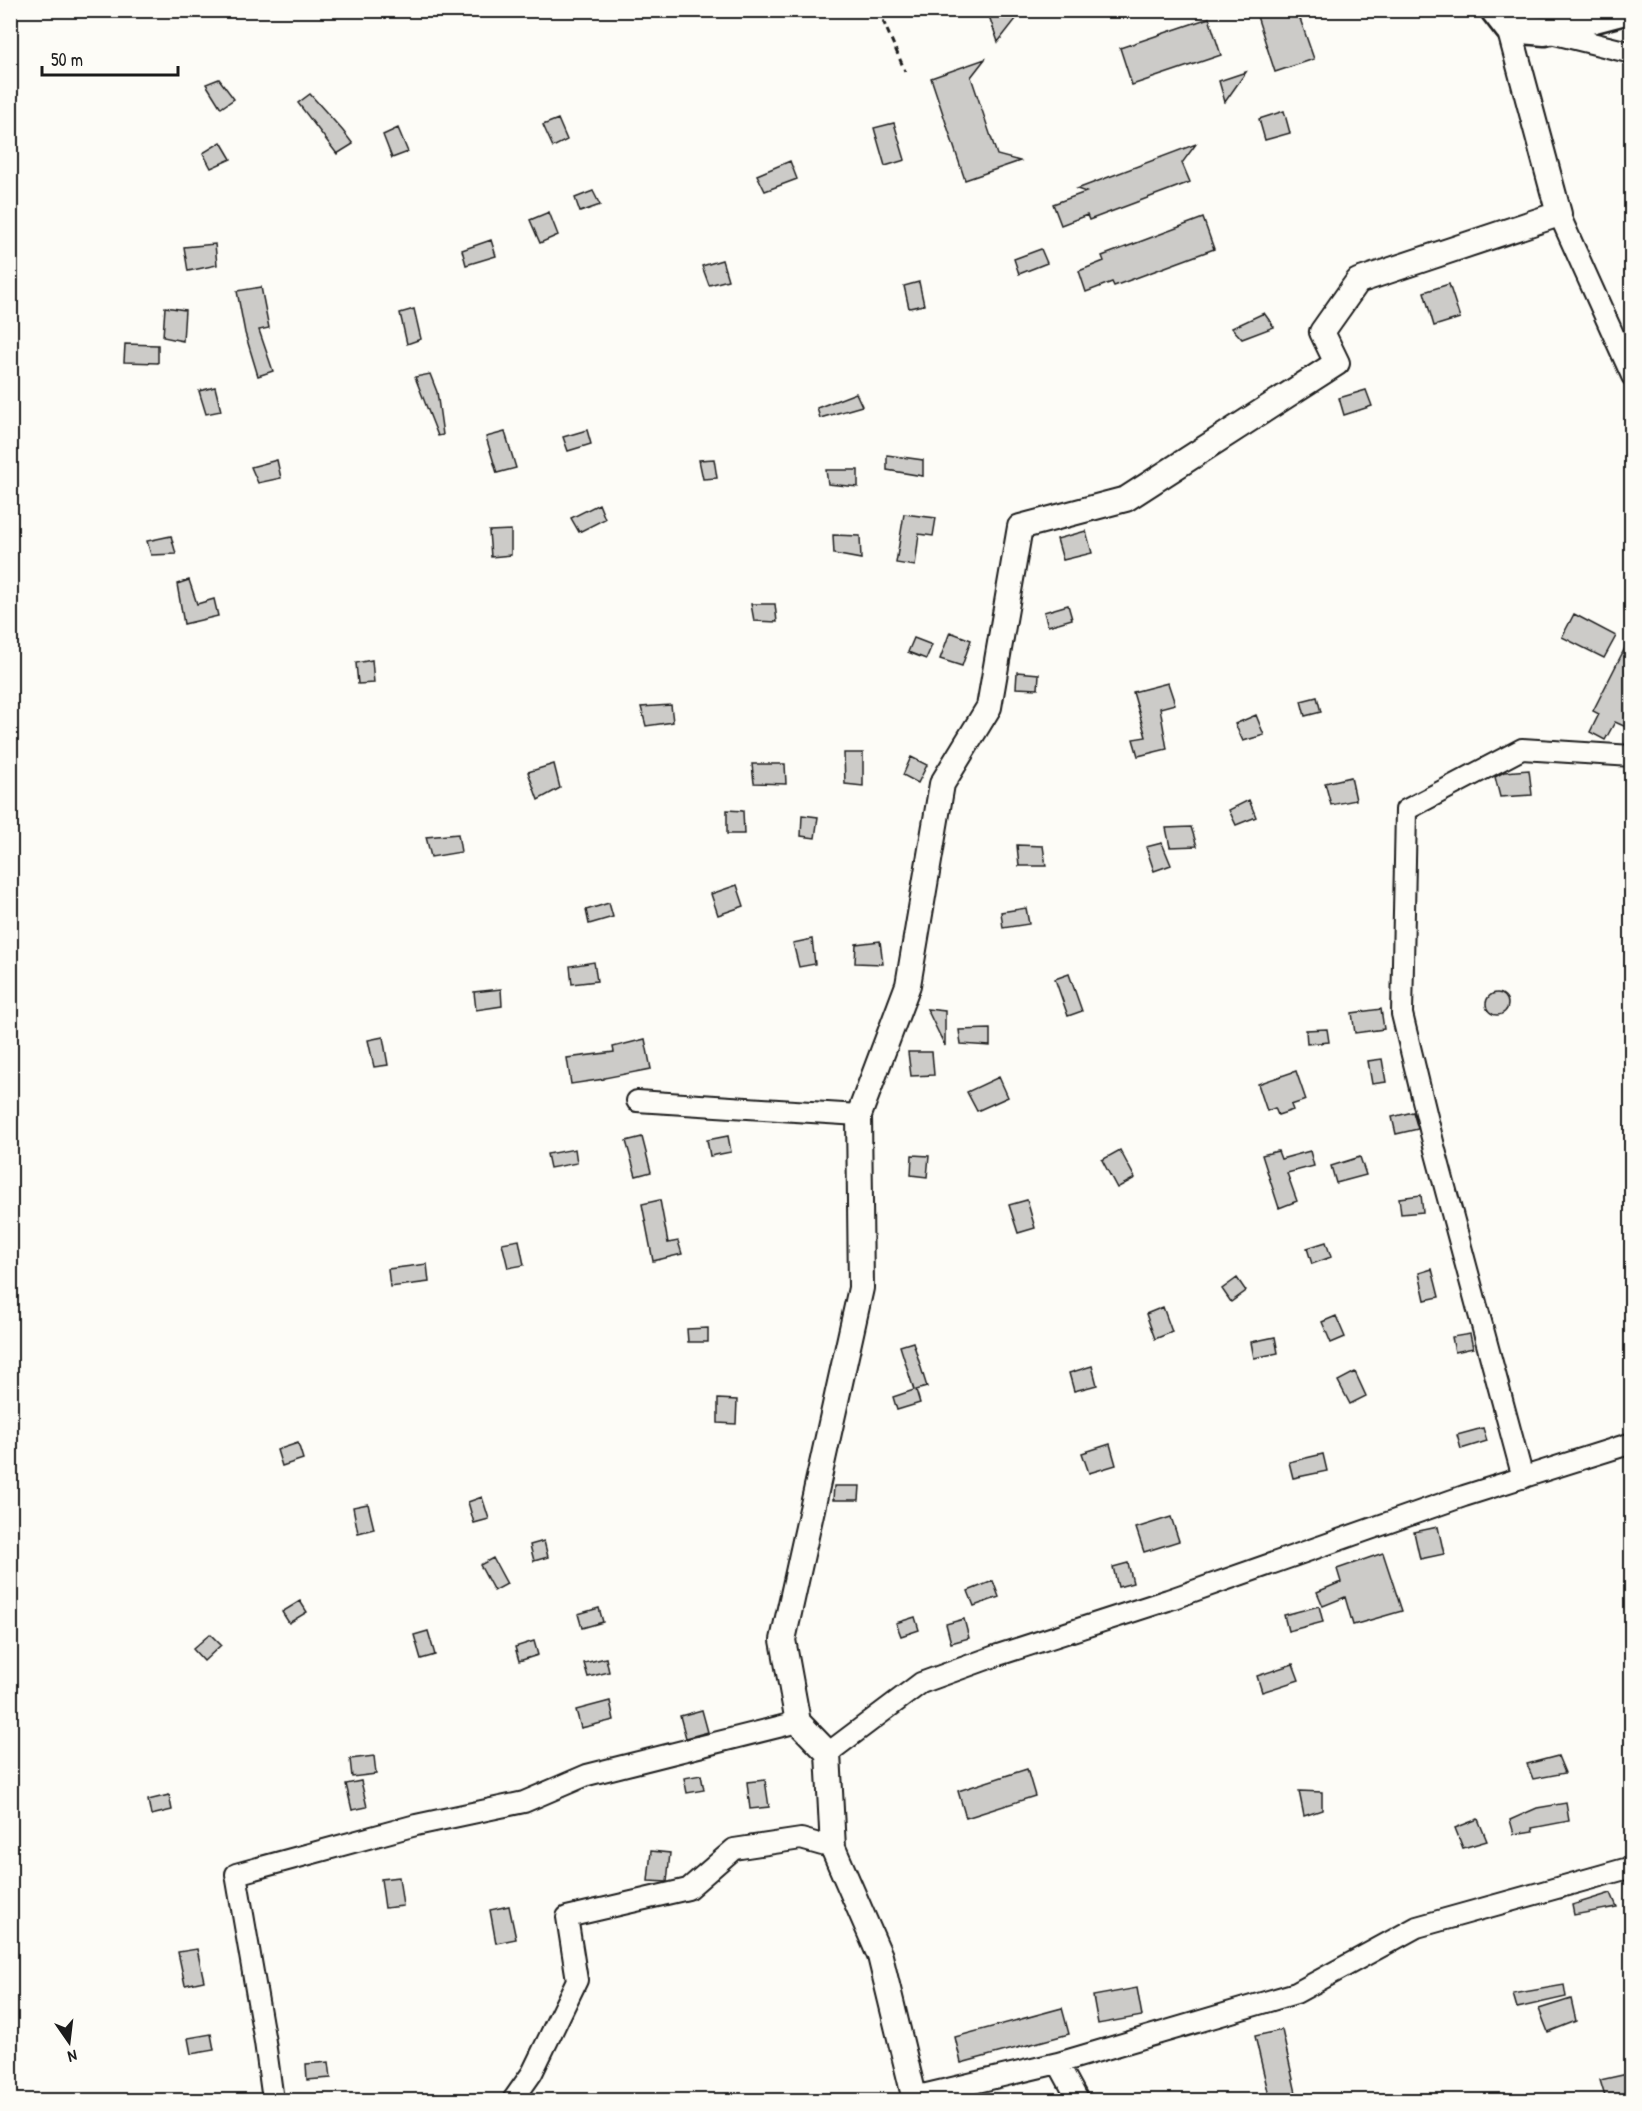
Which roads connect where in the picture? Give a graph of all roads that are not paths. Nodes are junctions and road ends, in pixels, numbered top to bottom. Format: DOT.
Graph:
graph roads {
  1 [pos="1625,10"];
  2 [pos="1502,19"];
  3 [pos="1545,31"];
  4 [pos="1632,53"];
  5 [pos="1559,214"];
  6 [pos="1632,376"];
  7 [pos="1632,756"];
  8 [pos="637,1101"];
  9 [pos="860,1115"];
  10 [pos="1632,1443"];
  11 [pos="1523,1478"];
  12 [pos="798,1722"];
  13 [pos="828,1753"];
  14 [pos="833,1848"];
  15 [pos="1632,1867"];
  16 [pos="1058,2063"];
  17 [pos="915,2099"];
  18 [pos="273,2100"];
  19 [pos="513,2100"];
  20 [pos="1078,2100"];
  1 -- 3 [label="main road"];
  2 -- 3 [label="main road"];
  2 -- 5 [label="street"];
  3 -- 4 [label="street"];
  5 -- 6 [label="street"];
  5 -- 9 [label="street"];
  7 -- 11 [label="street"];
  8 -- 9 [label="street"];
  9 -- 12 [label="street"];
  10 -- 11 [label="street"];
  11 -- 13 [label="street"];
  12 -- 13 [label="street"];
  12 -- 18 [label="street"];
  13 -- 14 [label="street"];
  14 -- 17 [label="street"];
  14 -- 19 [label="street"];
  15 -- 16 [label="street"];
  16 -- 17 [label="street"];
  16 -- 20 [label="street"];
}
